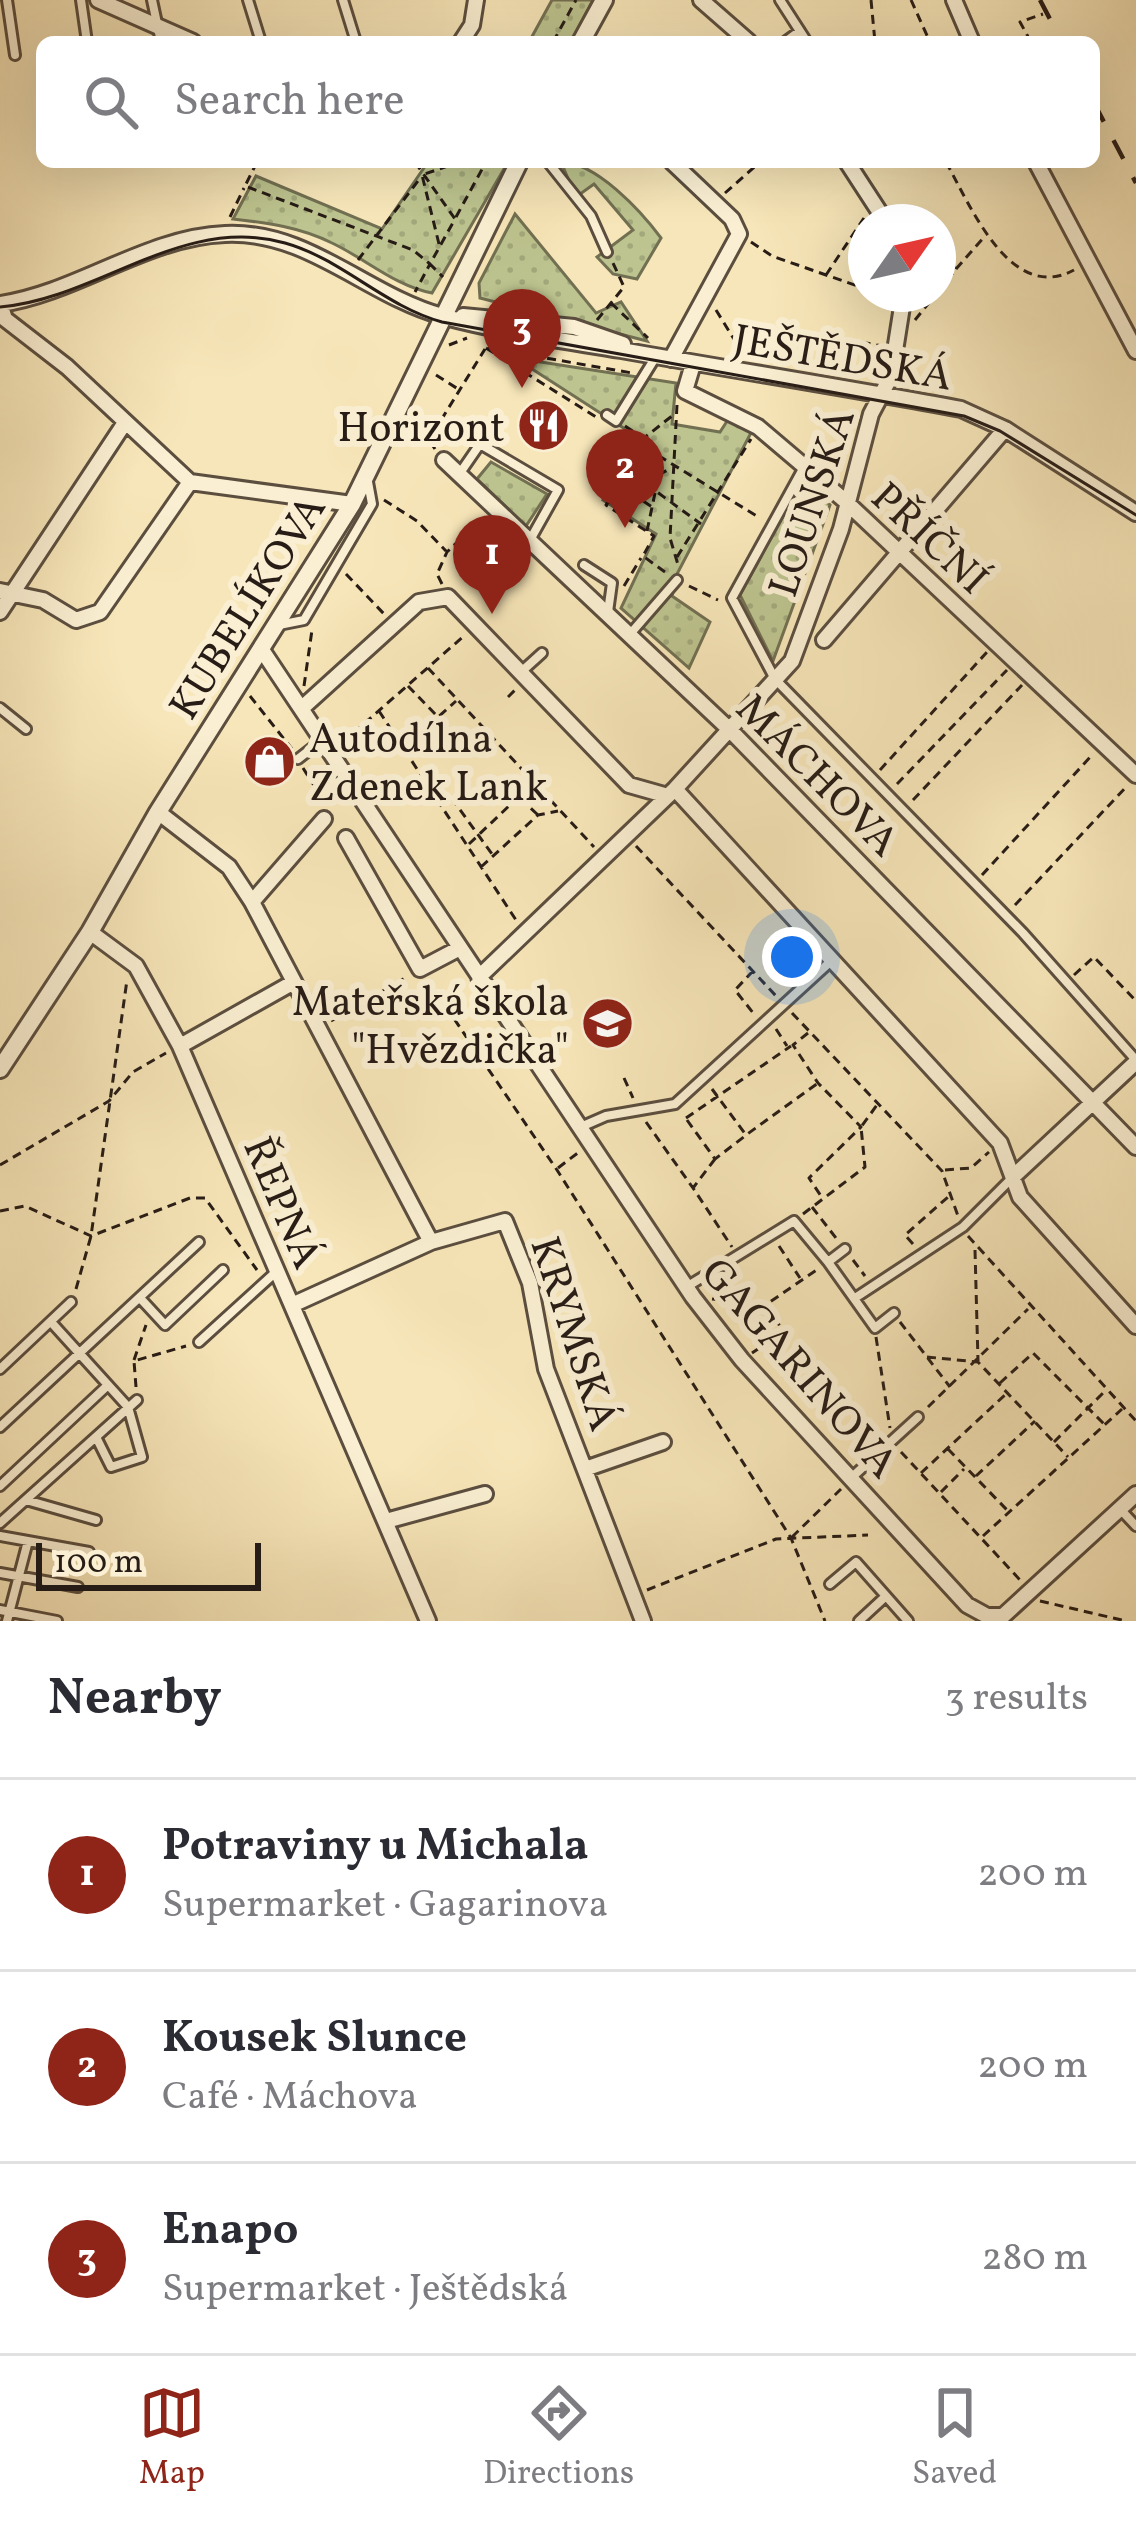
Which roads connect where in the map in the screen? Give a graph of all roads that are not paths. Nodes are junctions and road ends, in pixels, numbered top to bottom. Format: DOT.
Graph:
graph roads {
  1 [pos="7,0"];
  2 [pos="81,0"];
  3 [pos="98,0"];
  4 [pos="152,0"];
  5 [pos="248,0"];
  6 [pos="344,0"];
  7 [pos="476,0"];
  8 [pos="604,0"];
  9 [pos="701,0"];
  10 [pos="780,0"];
  11 [pos="954,0"];
  12 [pos="800,31"];
  13 [pos="160,34"];
  14 [pos="86,36"];
  15 [pos="258,36"];
  16 [pos="354,36"];
  17 [pos="465,36"];
  18 [pos="584,36"];
  19 [pos="742,36"];
  20 [pos="793,36"];
  21 [pos="803,36"];
  22 [pos="969,36"];
  23 [pos="15,55"];
  24 [pos="516,168"];
  25 [pos="553,168"];
  26 [pos="678,168"];
  27 [pos="851,168"];
  28 [pos="1039,168"];
  29 [pos="874,204"];
  30 [pos="608,252"];
  31 [pos="0,304"];
  32 [pos="901,312"];
  33 [pos="444,316"];
  34 [pos="1136,351"];
  35 [pos="663,358"];
  36 [pos="693,364"];
  37 [pos="884,387"];
  38 [pos="612,418"];
  39 [pos="124,424"];
  40 [pos="1005,429"];
  41 [pos="444,460"];
  42 [pos="803,469"];
  43 [pos="459,474"];
  44 [pos="190,482"];
  45 [pos="369,484"];
  46 [pos="844,500"];
  47 [pos="352,504"];
  48 [pos="1136,513"];
  49 [pos="530,540"];
  50 [pos="900,553"];
  51 [pos="584,566"];
  52 [pos="677,580"];
  53 [pos="6,592"];
  54 [pos="0,612"];
  55 [pos="608,612"];
  56 [pos="277,625"];
  57 [pos="631,633"];
  58 [pos="824,640"];
  59 [pos="262,650"];
  60 [pos="542,653"];
  61 [pos="521,678"];
  62 [pos="776,680"];
  63 [pos="0,708"];
  64 [pos="302,708"];
  65 [pos="26,729"];
  66 [pos="730,730"];
  67 [pos="327,746"];
  68 [pos="298,759"];
  69 [pos="1136,776"];
  70 [pos="672,793"];
  71 [pos="158,812"];
  72 [pos="324,819"];
  73 [pos="346,838"];
  74 [pos="252,902"];
  75 [pos="90,932"];
  76 [pos="460,947"];
  77 [pos="830,962"];
  78 [pos="479,977"];
  79 [pos="294,982"];
  80 [pos="180,1046"];
  81 [pos="1136,1061"];
  82 [pos="0,1069"];
  83 [pos="1093,1101"];
  84 [pos="583,1126"];
  85 [pos="1136,1147"];
  86 [pos="1015,1175"];
  87 [pos="200,1242"];
  88 [pos="431,1242"];
  89 [pos="845,1249"];
  90 [pos="827,1262"];
  91 [pos="224,1270"];
  92 [pos="273,1275"];
  93 [pos="689,1292"];
  94 [pos="140,1298"];
  95 [pos="855,1298"];
  96 [pos="71,1302"];
  97 [pos="292,1305"];
  98 [pos="894,1313"];
  99 [pos="50,1322"];
  100 [pos="1136,1326"];
  101 [pos="199,1342"];
  102 [pos="80,1354"];
  103 [pos="0,1369"];
  104 [pos="108,1384"];
  105 [pos="137,1400"];
  106 [pos="128,1407"];
  107 [pos="918,1417"];
  108 [pos="0,1427"];
  109 [pos="96,1437"];
  110 [pos="663,1442"];
  111 [pos="585,1469"];
  112 [pos="851,1478"];
  113 [pos="0,1486"];
  114 [pos="485,1494"];
  115 [pos="1136,1494"];
  116 [pos="26,1500"];
  117 [pos="1120,1509"];
  118 [pos="96,1520"];
  119 [pos="386,1521"];
  120 [pos="0,1523"];
  121 [pos="1136,1526"];
  122 [pos="0,1536"];
  123 [pos="28,1541"];
  124 [pos="89,1552"];
  125 [pos="0,1573"];
  126 [pos="19,1576"];
  127 [pos="830,1584"];
  128 [pos="78,1588"];
  129 [pos="886,1597"];
  130 [pos="6,1614"];
  131 [pos="1001,1618"];
  132 [pos="57,1621"];
  133 [pos="428,1621"];
  134 [pos="643,1621"];
  135 [pos="860,1621"];
  136 [pos="908,1621"];
  1 -- 23 [label="lane"];
  2 -- 14 [label="lane"];
  3 -- 13 [label="street"];
  4 -- 13 [label="lane"];
  5 -- 15 [label="lane"];
  6 -- 16 [label="lane"];
  7 -- 17 [label="street"];
  8 -- 18 [label="street"];
  9 -- 19 [label="street"];
  10 -- 12 [label="lane"];
  11 -- 22 [label="street"];
  12 -- 20 [label="lane"];
  12 -- 21 [label="lane"];
  24 -- 33 [label="street, KUBELÍKOVA"];
  25 -- 30 [label="lane"];
  26 -- 35 [label="street"];
  27 -- 29 [label="street"];
  28 -- 34 [label="street"];
  31 -- 33 [label="street, JEŠTĚDSKÁ"];
  31 -- 39 [label="street"];
  32 -- 37 [label="street, LOUNSKÁ"];
  33 -- 35 [label="street, JEŠTĚDSKÁ"];
  33 -- 45 [label="street, KUBELÍKOVA"];
  35 -- 36 [label="street, JEŠTĚDSKÁ"];
  35 -- 38 [label="lane"];
  36 -- 37 [label="street, JEŠTĚDSKÁ"];
  36 -- 42 [label="street, PŘÍČNÍ"];
  37 -- 40 [label="street, JEŠTĚDSKÁ"];
  37 -- 46 [label="street, LOUNSKÁ"];
  39 -- 44 [label="street"];
  39 -- 53 [label="street"];
  40 -- 48 [label="street, JEŠTĚDSKÁ"];
  40 -- 50 [label="street"];
  41 -- 43 [label="street, MÁCHOVA"];
  42 -- 46 [label="street, PŘÍČNÍ"];
  42 -- 62 [label="lane"];
  43 -- 49 [label="street, MÁCHOVA"];
  43 -- 49 [label="lane"];
  44 -- 47 [label="street"];
  44 -- 53 [label="street"];
  45 -- 47 [label="street, KUBELÍKOVA"];
  45 -- 56 [label="lane"];
  46 -- 50 [label="street, PŘÍČNÍ"];
  46 -- 62 [label="street, LOUNSKÁ"];
  47 -- 56 [label="street, KUBELÍKOVA"];
  49 -- 55 [label="street, MÁCHOVA"];
  50 -- 58 [label="street"];
  50 -- 69 [label="street, PŘÍČNÍ"];
  51 -- 55 [label="lane"];
  52 -- 57 [label="lane"];
  53 -- 54 [label="street"];
  55 -- 57 [label="street, MÁCHOVA"];
  56 -- 59 [label="street, KUBELÍKOVA"];
  57 -- 66 [label="street, MÁCHOVA"];
  59 -- 64 [label="street, GAGARINOVA"];
  59 -- 71 [label="street, KUBELÍKOVA"];
  60 -- 61 [label="lane"];
  61 -- 64 [label="street"];
  61 -- 70 [label="street"];
  62 -- 66 [label="street"];
  62 -- 81 [label="lane"];
  63 -- 65 [label="lane"];
  64 -- 67 [label="street, GAGARINOVA"];
  66 -- 70 [label="street"];
  66 -- 83 [label="street, MÁCHOVA"];
  67 -- 68 [label="lane"];
  67 -- 76 [label="street, GAGARINOVA"];
  70 -- 77 [label="street"];
  70 -- 78 [label="street"];
  71 -- 74 [label="street"];
  71 -- 75 [label="street, KUBELÍKOVA"];
  72 -- 74 [label="street"];
  73 -- 76 [label="street"];
  74 -- 79 [label="street"];
  75 -- 80 [label="street, ŘEPNÁ"];
  75 -- 82 [label="street, KUBELÍKOVA"];
  76 -- 78 [label="street, GAGARINOVA"];
  77 -- 84 [label="lane"];
  77 -- 86 [label="street"];
  78 -- 84 [label="street, GAGARINOVA"];
  79 -- 80 [label="street"];
  79 -- 88 [label="street"];
  80 -- 92 [label="street, ŘEPNÁ"];
  81 -- 83 [label="street"];
  83 -- 85 [label="street, MÁCHOVA"];
  83 -- 86 [label="street"];
  84 -- 93 [label="street, GAGARINOVA"];
  86 -- 95 [label="lane"];
  86 -- 100 [label="street"];
  87 -- 94 [label="lane"];
  88 -- 97 [label="street, KRYMSKÁ"];
  88 -- 111 [label="street, KRYMSKÁ"];
  89 -- 90 [label="lane"];
  90 -- 93 [label="lane"];
  90 -- 95 [label="lane"];
  91 -- 94 [label="lane"];
  92 -- 97 [label="street, ŘEPNÁ"];
  92 -- 101 [label="lane"];
  93 -- 112 [label="street, GAGARINOVA"];
  94 -- 102 [label="lane"];
  95 -- 98 [label="lane"];
  96 -- 99 [label="lane"];
  97 -- 119 [label="street, ŘEPNÁ"];
  99 -- 102 [label="lane"];
  99 -- 103 [label="lane"];
  102 -- 104 [label="lane"];
  102 -- 108 [label="lane"];
  104 -- 106 [label="lane"];
  104 -- 113 [label="lane"];
  105 -- 106 [label="lane"];
  106 -- 109 [label="lane"];
  106 -- 109 [label="lane"];
  107 -- 112 [label="lane"];
  109 -- 116 [label="lane"];
  110 -- 111 [label="street, KRYMSKÁ"];
  111 -- 134 [label="street, KRYMSKÁ"];
  112 -- 131 [label="street, GAGARINOVA"];
  114 -- 119 [label="street"];
  115 -- 117 [label="street, GAGARINOVA"];
  116 -- 118 [label="lane"];
  116 -- 120 [label="lane"];
  117 -- 121 [label="lane"];
  117 -- 131 [label="street, GAGARINOVA"];
  119 -- 133 [label="street, ŘEPNÁ"];
  122 -- 123 [label="lane"];
  123 -- 124 [label="lane"];
  123 -- 126 [label="lane"];
  125 -- 126 [label="lane"];
  126 -- 128 [label="lane"];
  126 -- 130 [label="lane"];
  127 -- 129 [label="lane"];
  129 -- 135 [label="lane"];
  129 -- 136 [label="lane"];
  130 -- 132 [label="lane"];
}
